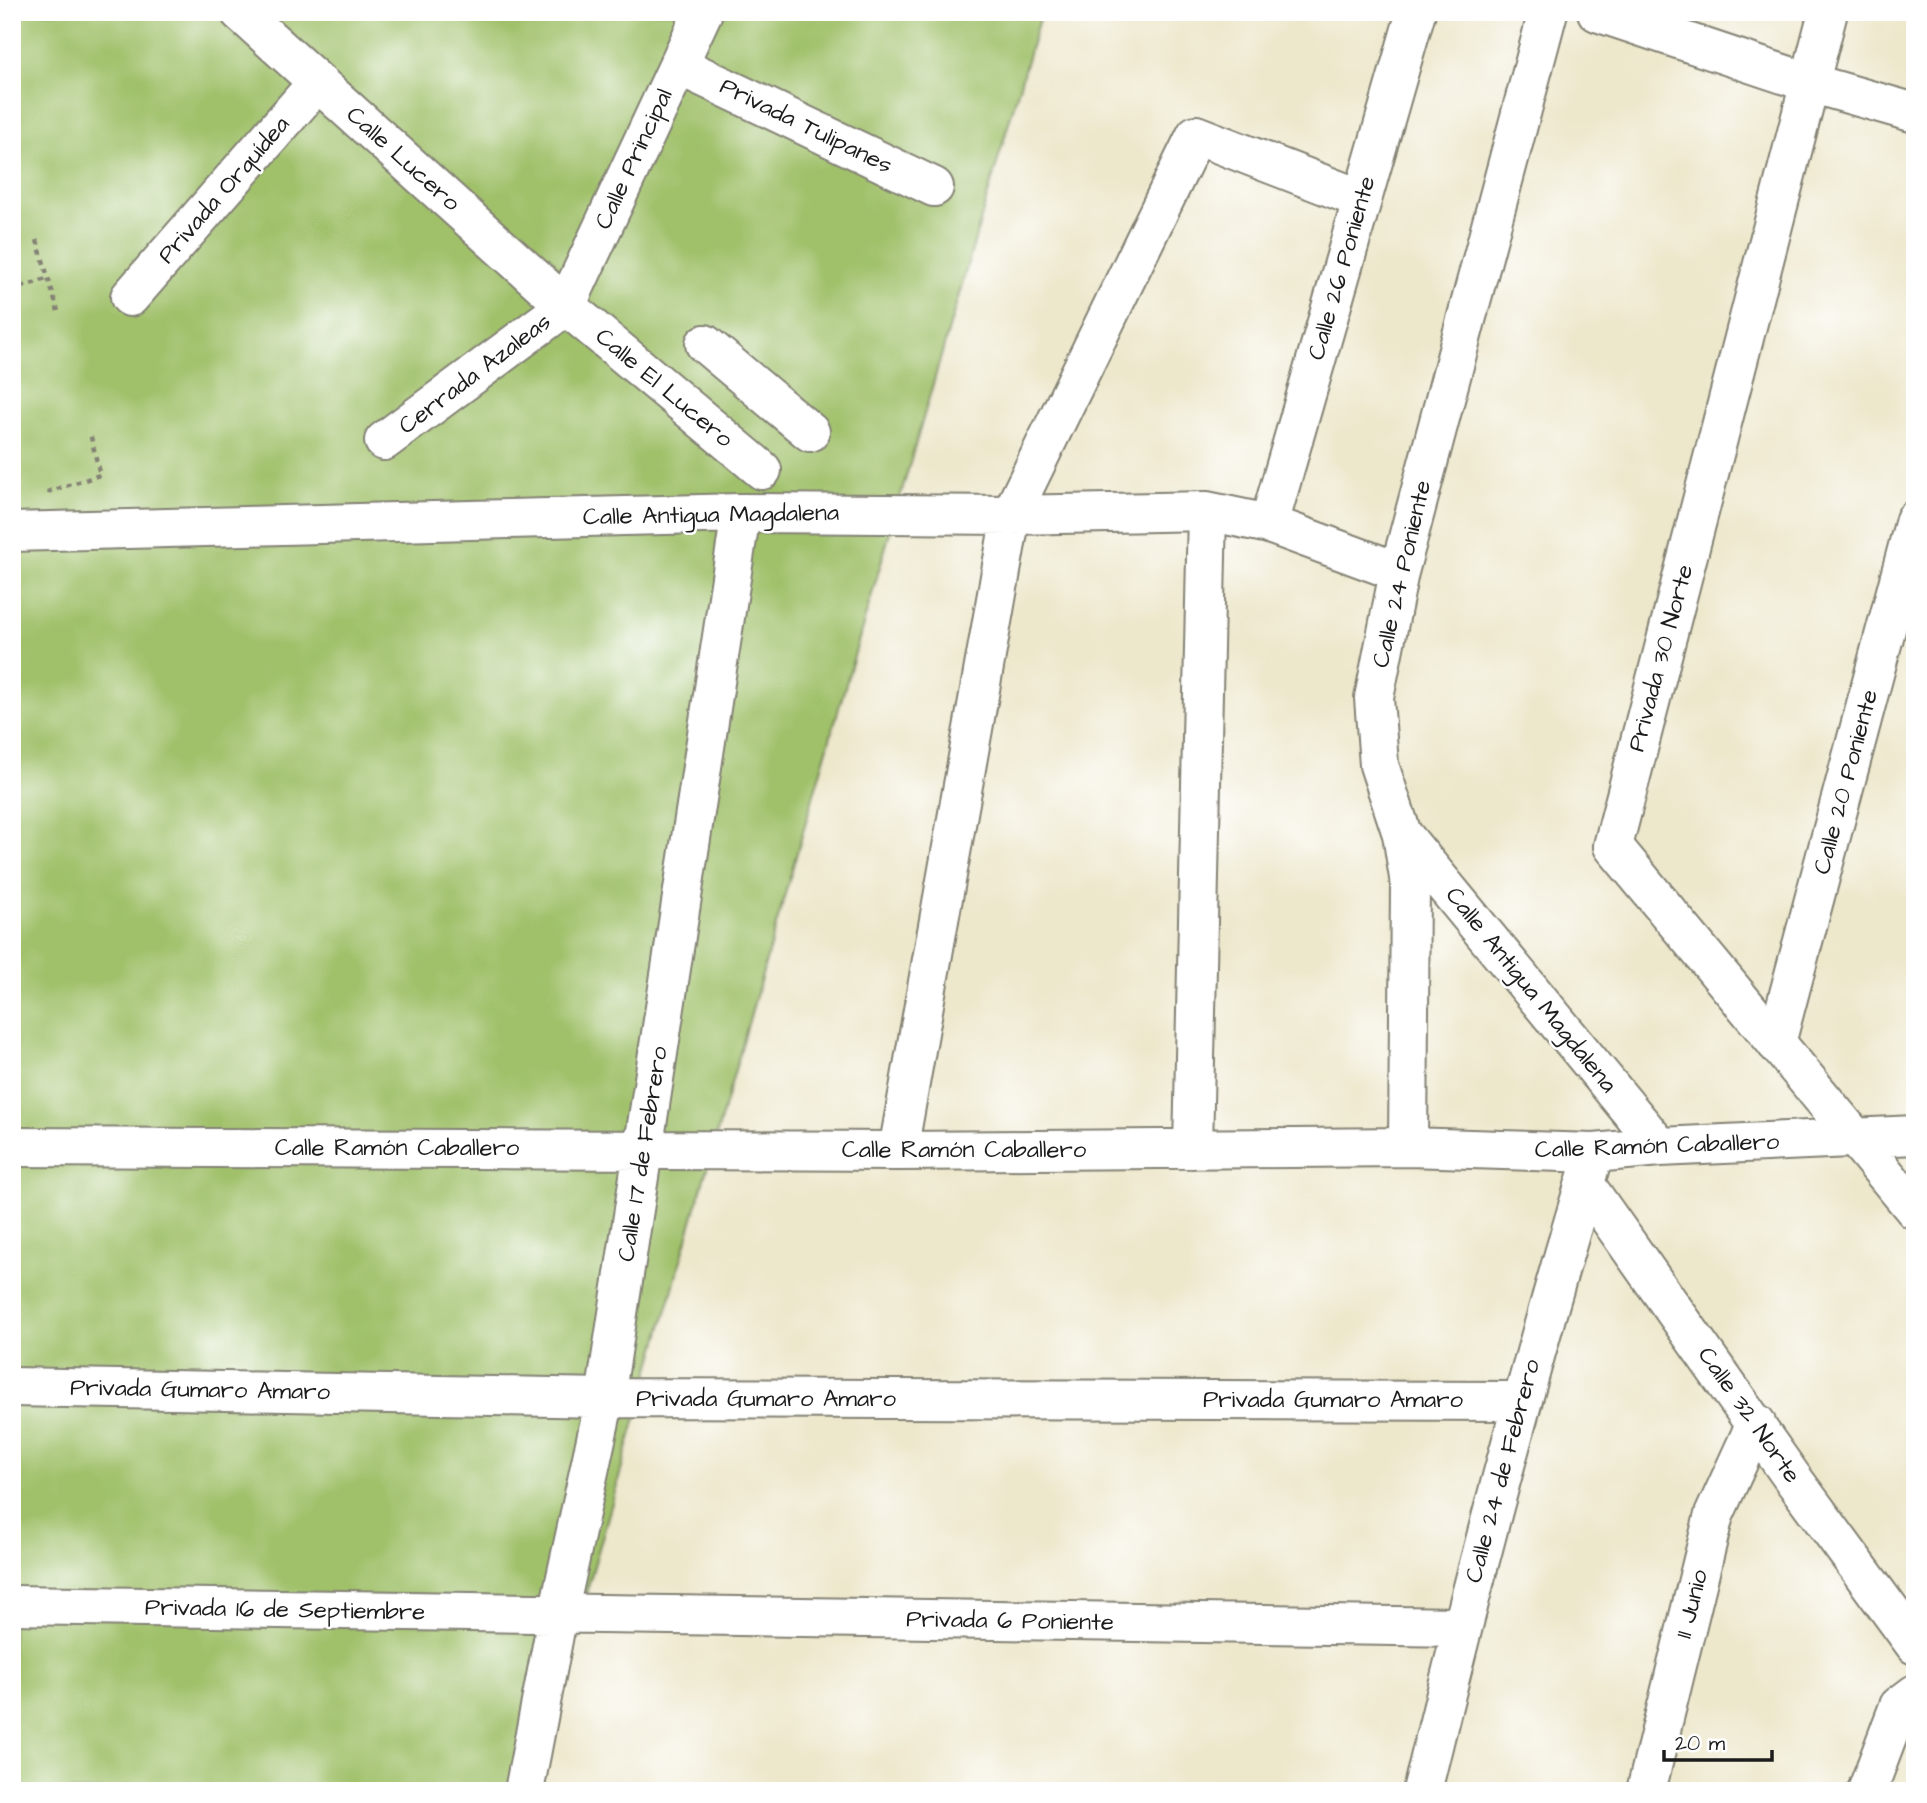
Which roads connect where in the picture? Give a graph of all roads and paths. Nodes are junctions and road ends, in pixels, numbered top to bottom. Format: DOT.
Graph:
graph roads {
  1 [pos="240,12"];
  2 [pos="703,12"];
  3 [pos="1416,12"];
  4 [pos="1548,12"];
  5 [pos="1597,12"];
  6 [pos="1828,12"];
  7 [pos="678,65"];
  8 [pos="317,83"];
  9 [pos="1810,83"];
  10 [pos="1915,113"];
  11 [pos="934,187"];
  12 [pos="1361,200"];
  13 [pos="37,240"];
  14 [pos="50,278"];
  15 [pos="12,290"];
  16 [pos="130,297"];
  17 [pos="566,306"];
  18 [pos="58,311"];
  19 [pos="705,344"];
  20 [pos="769,398"];
  21 [pos="810,432"];
  22 [pos="90,433"];
  23 [pos="384,441"];
  24 [pos="730,443"];
  25 [pos="762,470"];
  26 [pos="37,494"];
  27 [pos="1207,511"];
  28 [pos="741,513"];
  29 [pos="1011,515"];
  30 [pos="1915,520"];
  31 [pos="1269,524"];
  32 [pos="12,532"];
  33 [pos="1399,572"];
  34 [pos="1402,834"];
  35 [pos="1776,1043"];
  36 [pos="1915,1135"];
  37 [pos="1857,1138"];
  38 [pos="12,1147"];
  39 [pos="1408,1147"];
  40 [pos="1660,1147"];
  41 [pos="644,1148"];
  42 [pos="1194,1149"];
  43 [pos="898,1150"];
  44 [pos="1589,1168"];
  45 [pos="1915,1210"];
  46 [pos="12,1387"];
  47 [pos="605,1398"];
  48 [pos="1521,1401"];
  49 [pos="1756,1423"];
  50 [pos="12,1605"];
  51 [pos="558,1614"];
  52 [pos="1461,1628"];
  53 [pos="1915,1645"];
  54 [pos="1915,1694"];
  55 [pos="524,1791"];
  56 [pos="1422,1791"];
  57 [pos="1646,1791"];
  58 [pos="1867,1791"];
  1 -- 8 [label="street, Calle Lucero"];
  2 -- 7 [label="street, Calle Principal"];
  3 -- 12 [label="street, Calle 26 Poniente"];
  4 -- 33 [label="street, Calle 24 Poniente"];
  5 -- 9 [label="street"];
  6 -- 9 [label="street, Privada 30 Norte"];
  7 -- 11 [label="street, Privada Tulipanes"];
  7 -- 17 [label="street, Calle Principal"];
  8 -- 16 [label="street, Privada Orquídea"];
  8 -- 17 [label="street, Calle Lucero"];
  9 -- 10 [label="street"];
  9 -- 35 [label="street, Privada 30 Norte"];
  12 -- 29 [label="street"];
  12 -- 31 [label="street, Calle 26 Poniente"];
  13 -- 14 [label="path"];
  14 -- 15 [label="path"];
  14 -- 18 [label="path"];
  17 -- 23 [label="street, Cerrada Azaleas"];
  17 -- 24 [label="street, Calle El Lucero"];
  19 -- 20 [label="street"];
  20 -- 21 [label="street"];
  20 -- 24 [label="street"];
  22 -- 26 [label="path"];
  24 -- 25 [label="street, Calle El Lucero"];
  27 -- 29 [label="street, Calle Antigua Magdalena"];
  27 -- 31 [label="street, Calle Antigua Magdalena"];
  27 -- 42 [label="street"];
  28 -- 29 [label="street, Calle Antigua Magdalena"];
  28 -- 32 [label="street, Calle Antigua Magdalena"];
  28 -- 41 [label="street, Calle 17 de Febrero"];
  29 -- 43 [label="street"];
  30 -- 35 [label="street, Calle 20 Poniente"];
  31 -- 33 [label="street, Calle Antigua Magdalena"];
  33 -- 34 [label="street, Calle 24 Poniente"];
  34 -- 39 [label="street, Calle 24 Poniente"];
  34 -- 40 [label="street, Calle Antigua Magdalena"];
  35 -- 37 [label="street, Privada 30 Norte"];
  36 -- 37 [label="street, Calle Ramón Caballero"];
  37 -- 40 [label="street, Calle Ramón Caballero"];
  37 -- 45 [label="street, Privada 30 Norte"];
  38 -- 41 [label="street, Calle Ramón Caballero"];
  39 -- 42 [label="street, Calle Ramón Caballero"];
  39 -- 44 [label="street, Calle Ramón Caballero"];
  40 -- 44 [label="street, Calle Ramón Caballero"];
  41 -- 43 [label="street, Calle Ramón Caballero"];
  41 -- 47 [label="street, Calle 17 de Febrero"];
  42 -- 43 [label="street, Calle Ramón Caballero"];
  44 -- 48 [label="street, Calle 24 de Febrero"];
  44 -- 49 [label="street, Calle 32 Norte"];
  46 -- 47 [label="street, Privada Gumaro Amaro"];
  47 -- 48 [label="street, Privada Gumaro Amaro"];
  47 -- 51 [label="street, Calle 17 de Febrero"];
  48 -- 52 [label="street, Calle 24 de Febrero"];
  49 -- 53 [label="street, Calle 32 Norte"];
  49 -- 57 [label="street, 11 Junio"];
  50 -- 51 [label="street, Privada 16 de Septiembre"];
  51 -- 52 [label="street, Privada 6 Poniente"];
  51 -- 55 [label="street, Calle 17 de Febrero"];
  52 -- 56 [label="street, Calle 24 de Febrero"];
  54 -- 58 [label="street"];
}
